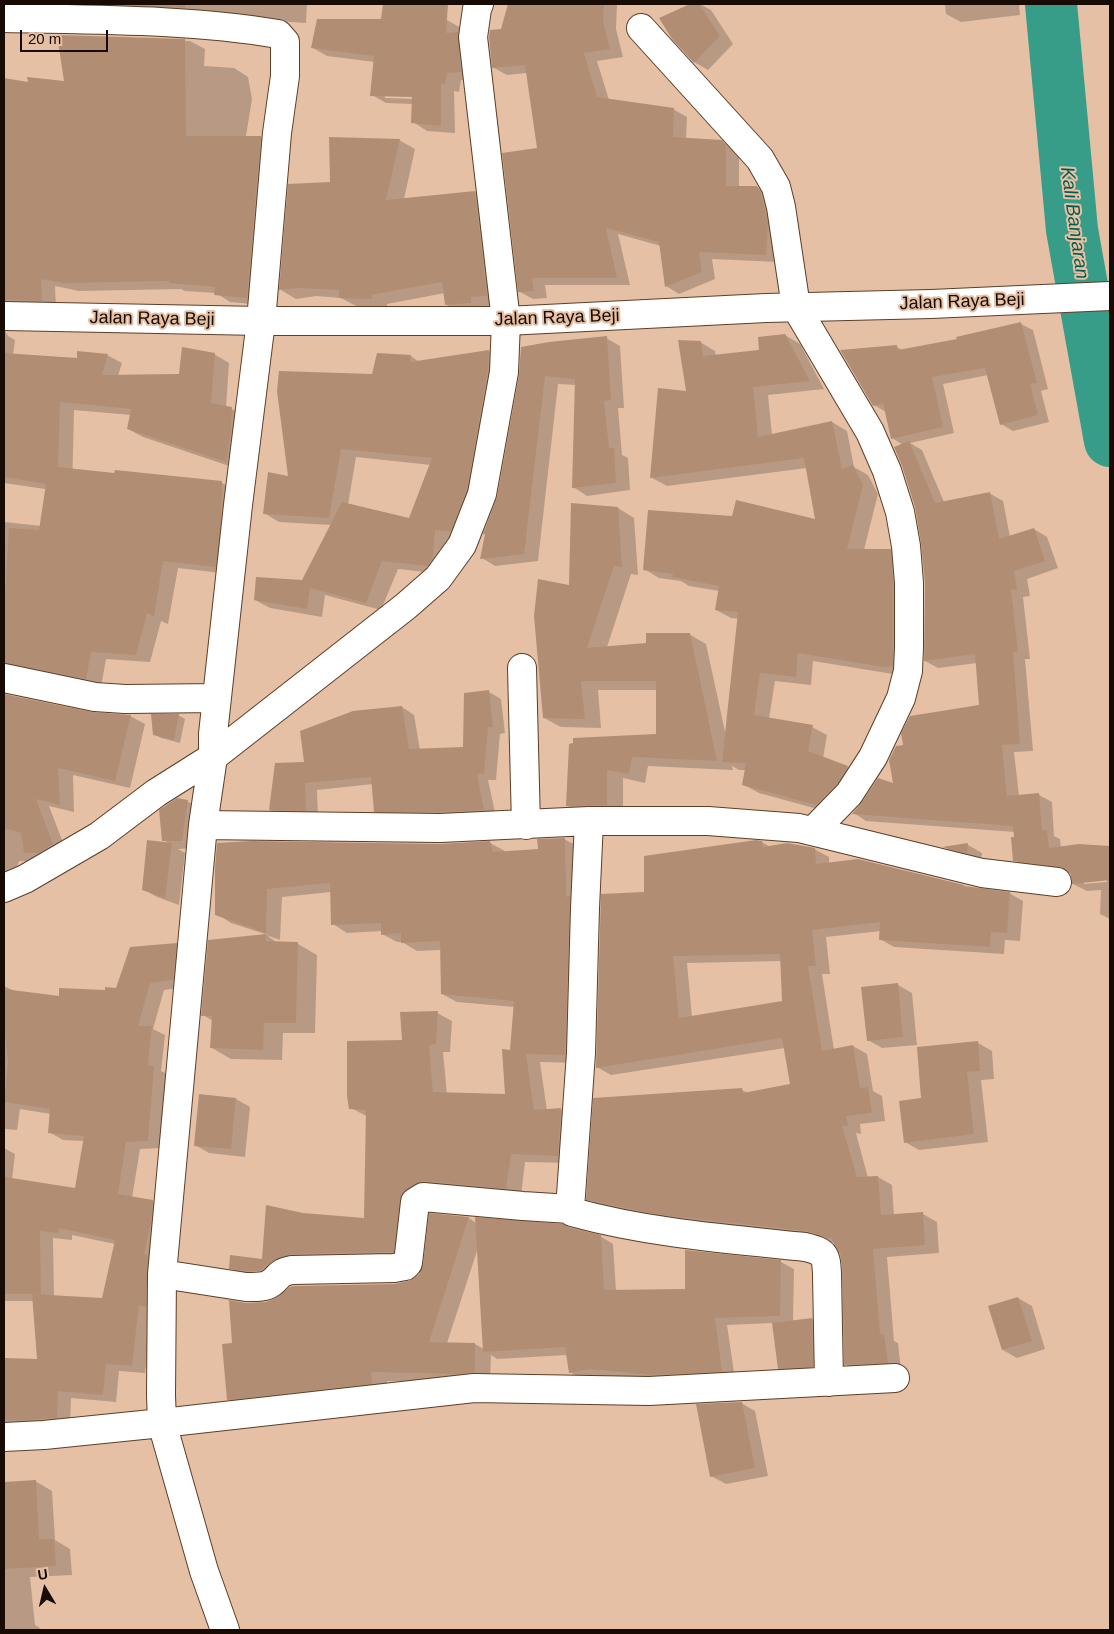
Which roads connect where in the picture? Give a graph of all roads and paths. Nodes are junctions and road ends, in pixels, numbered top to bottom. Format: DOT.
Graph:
graph roads {
  1 [pos="479,4"];
  2 [pos="4,18"];
  3 [pos="641,28"];
  4 [pos="1110,296"];
  5 [pos="796,307"];
  6 [pos="4,316"];
  7 [pos="261,321"];
  8 [pos="506,321"];
  9 [pos="522,668"];
  10 [pos="4,678"];
  11 [pos="217,698"];
  12 [pos="213,747"];
  13 [pos="589,821"];
  14 [pos="203,825"];
  15 [pos="526,825"];
  16 [pos="813,831"];
  17 [pos="1057,882"];
  18 [pos="4,888"];
  19 [pos="570,1209"];
  20 [pos="162,1274"];
  21 [pos="895,1378"];
  22 [pos="828,1382"];
  23 [pos="162,1423"];
  24 [pos="4,1437"];
  25 [pos="225,1630"];
  1 -- 8 [label="street"];
  2 -- 7 [label="street"];
  3 -- 5 [label="street"];
  4 -- 5 [label="street, Jalan Raya Beji"];
  5 -- 8 [label="street, Jalan Raya Beji"];
  5 -- 16 [label="street"];
  6 -- 7 [label="street, Jalan Raya Beji"];
  7 -- 8 [label="street, Jalan Raya Beji"];
  7 -- 11 [label="street"];
  8 -- 12 [label="street"];
  9 -- 15 [label="street"];
  10 -- 11 [label="street"];
  11 -- 12 [label="street"];
  12 -- 14 [label="street"];
  12 -- 18 [label="street"];
  13 -- 15 [label="street"];
  13 -- 16 [label="street"];
  13 -- 19 [label="street"];
  14 -- 15 [label="street"];
  14 -- 20 [label="street"];
  16 -- 17 [label="street"];
  19 -- 20 [label="street"];
  19 -- 22 [label="street"];
  20 -- 23 [label="street"];
  21 -- 22 [label="street"];
  22 -- 23 [label="street"];
  23 -- 24 [label="street"];
  23 -- 25 [label="street"];
}
